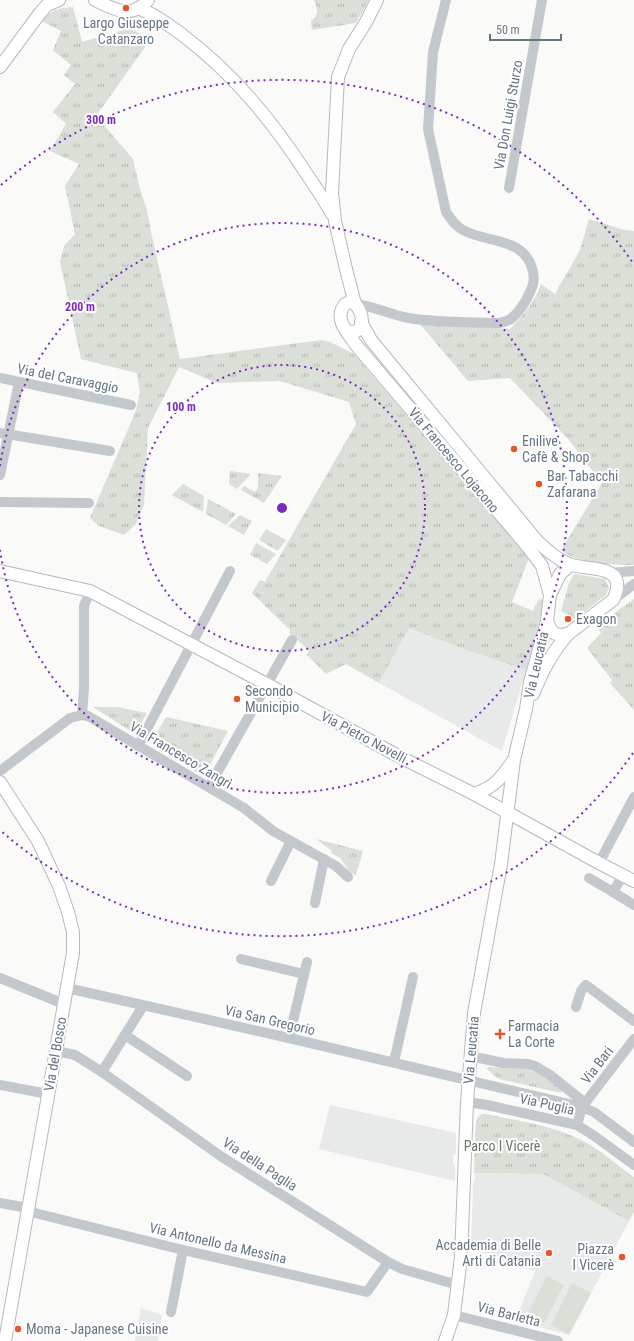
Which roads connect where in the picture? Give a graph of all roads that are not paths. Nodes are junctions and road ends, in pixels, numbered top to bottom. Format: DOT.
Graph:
graph roads {
  1 [pos="59,0"];
  2 [pos="94,0"];
  3 [pos="148,0"];
  4 [pos="155,0"];
  5 [pos="377,0"];
  6 [pos="446,0"];
  7 [pos="542,0"];
  8 [pos="138,8"];
  9 [pos="167,24"];
  10 [pos="1,64"];
  11 [pos="311,180"];
  12 [pos="509,188"];
  13 [pos="335,221"];
  14 [pos="350,304"];
  15 [pos="361,322"];
  16 [pos="347,331"];
  17 [pos="0,378"];
  18 [pos="19,382"];
  19 [pos="131,405"];
  20 [pos="4,434"];
  21 [pos="110,451"];
  22 [pos="0,475"];
  23 [pos="0,502"];
  24 [pos="89,504"];
  25 [pos="570,565"];
  26 [pos="0,571"];
  27 [pos="230,571"];
  28 [pos="634,571"];
  29 [pos="610,573"];
  30 [pos="634,584"];
  31 [pos="90,591"];
  32 [pos="550,595"];
  33 [pos="613,600"];
  34 [pos="547,621"];
  35 [pos="568,634"];
  36 [pos="292,640"];
  37 [pos="192,645"];
  38 [pos="267,685"];
  39 [pos="526,710"];
  40 [pos="82,715"];
  41 [pos="138,746"];
  42 [pos="514,760"];
  43 [pos="0,771"];
  44 [pos="0,782"];
  45 [pos="210,787"];
  46 [pos="474,794"];
  47 [pos="634,799"];
  48 [pos="508,813"];
  49 [pos="291,841"];
  50 [pos="324,859"];
  51 [pos="599,863"];
  52 [pos="348,877"];
  53 [pos="589,878"];
  54 [pos="629,878"];
  55 [pos="271,881"];
  56 [pos="613,892"];
  57 [pos="315,903"];
  58 [pos="634,905"];
  59 [pos="241,959"];
  60 [pos="307,962"];
  61 [pos="304,974"];
  62 [pos="412,977"];
  63 [pos="0,978"];
  64 [pos="66,988"];
  65 [pos="64,1004"];
  66 [pos="143,1006"];
  67 [pos="576,1007"];
  68 [pos="634,1021"];
  69 [pos="125,1035"];
  70 [pos="289,1038"];
  71 [pos="634,1039"];
  72 [pos="56,1051"];
  73 [pos="470,1056"];
  74 [pos="394,1062"];
  75 [pos="102,1072"];
  76 [pos="187,1076"];
  77 [pos="468,1081"];
  78 [pos="0,1085"];
  79 [pos="48,1094"];
  80 [pos="467,1102"];
  81 [pos="584,1105"];
  82 [pos="577,1125"];
  83 [pos="634,1142"];
  84 [pos="634,1166"];
  85 [pos="0,1203"];
  86 [pos="28,1208"];
  87 [pos="183,1250"];
  88 [pos="388,1262"];
  89 [pos="458,1285"];
  90 [pos="171,1312"];
  91 [pos="454,1315"];
  92 [pos="4,1327"];
  93 [pos="5,1341"];
  94 [pos="445,1341"];
  95 [pos="558,1341"];
  1 -- 10 [label="main road"];
  2 -- 8 [label="main road"];
  3 -- 8 [label="main road"];
  4 -- 9 [label="main road"];
  5 -- 13 [label="main road"];
  6 -- 14 [label="street"];
  7 -- 12 [label="street, Via Don Luigi Sturzo"];
  8 -- 9 [label="main road"];
  9 -- 11 [label="main road"];
  11 -- 13 [label="main road"];
  11 -- 14 [label="main road"];
  13 -- 14 [label="main road"];
  14 -- 15 [label="main road"];
  14 -- 16 [label="main road"];
  15 -- 16 [label="main road"];
  15 -- 25 [label="main road, Via Francesco Lojacono"];
  16 -- 32 [label="main road, Via Francesco Lojacono"];
  17 -- 18 [label="street, Via del Caravaggio"];
  18 -- 19 [label="street, Via del Caravaggio"];
  18 -- 20 [label="street"];
  20 -- 21 [label="street"];
  20 -- 22 [label="street"];
  23 -- 24 [label="street"];
  25 -- 29 [label="main road"];
  25 -- 32 [label="main road"];
  26 -- 31 [label="main road, Via Pietro Novelli"];
  27 -- 37 [label="street"];
  28 -- 29 [label="street"];
  29 -- 33 [label="main road"];
  30 -- 33 [label="street"];
  31 -- 37 [label="main road, Via Pietro Novelli"];
  31 -- 40 [label="street"];
  32 -- 34 [label="main road, Via Leucatia"];
  33 -- 35 [label="main road, Via Leucatia"];
  34 -- 35 [label="main road"];
  34 -- 39 [label="main road, Via Leucatia"];
  35 -- 39 [label="main road, Via Leucatia"];
  36 -- 38 [label="street"];
  37 -- 38 [label="main road, Via Pietro Novelli"];
  37 -- 41 [label="street"];
  38 -- 45 [label="street"];
  38 -- 46 [label="main road, Via Pietro Novelli"];
  39 -- 42 [label="main road, Via Leucatia"];
  40 -- 41 [label="street, Via Francesco Zangrì"];
  40 -- 43 [label="street"];
  41 -- 45 [label="street, Via Francesco Zangrì"];
  42 -- 46 [label="main road, Via Leucatia"];
  42 -- 48 [label="main road, Via Leucatia"];
  44 -- 64 [label="main road, Via del Bosco"];
  45 -- 49 [label="street, Via Francesco Zangrì"];
  46 -- 48 [label="main road, Via Pietro Novelli"];
  47 -- 51 [label="street"];
  48 -- 51 [label="main road, Via Pietro Novelli"];
  48 -- 73 [label="main road, Via Leucatia"];
  49 -- 50 [label="street, Via Francesco Zangrì"];
  49 -- 55 [label="street"];
  50 -- 52 [label="street, Via Francesco Zangrì"];
  50 -- 57 [label="street"];
  51 -- 54 [label="main road, Via Pietro Novelli"];
  53 -- 56 [label="street"];
  54 -- 56 [label="street"];
  56 -- 58 [label="street"];
  59 -- 61 [label="street"];
  60 -- 61 [label="street"];
  61 -- 70 [label="street"];
  62 -- 74 [label="street"];
  63 -- 65 [label="street"];
  64 -- 65 [label="main road, Via del Bosco"];
  64 -- 66 [label="street, Via San Gregorio"];
  65 -- 72 [label="main road, Via del Bosco"];
  66 -- 69 [label="street"];
  66 -- 70 [label="street, Via San Gregorio"];
  67 -- 68 [label="street"];
  69 -- 75 [label="street"];
  69 -- 76 [label="street"];
  70 -- 74 [label="street, Via San Gregorio"];
  71 -- 81 [label="street, Via Bari"];
  72 -- 75 [label="street, Via della Paglia"];
  72 -- 79 [label="main road, Via del Bosco"];
  73 -- 77 [label="main road, Via Leucatia"];
  73 -- 81 [label="street, Via Puglia"];
  74 -- 77 [label="street, Via San Gregorio"];
  75 -- 88 [label="street, Via della Paglia"];
  77 -- 80 [label="main road, Via Leucatia"];
  77 -- 81 [label="street, Via Puglia"];
  78 -- 79 [label="street"];
  79 -- 86 [label="main road, Via del Bosco"];
  80 -- 82 [label="street, Via Puglia"];
  80 -- 89 [label="main road, Via Leucatia"];
  81 -- 82 [label="street"];
  81 -- 83 [label="street, Via Puglia"];
  82 -- 84 [label="street, Via Puglia"];
  85 -- 86 [label="street, Via Antonello da Messina"];
  86 -- 87 [label="street, Via Antonello da Messina"];
  86 -- 92 [label="main road, Via del Bosco"];
  87 -- 88 [label="street, Via Antonello da Messina"];
  87 -- 90 [label="street"];
  88 -- 89 [label="street, Via della Paglia"];
  89 -- 91 [label="main road, Via Leucatia"];
  91 -- 94 [label="main road, Via Leucatia"];
  91 -- 95 [label="street, Via Barletta"];
  92 -- 93 [label="main road, Via del Bosco"];
}
